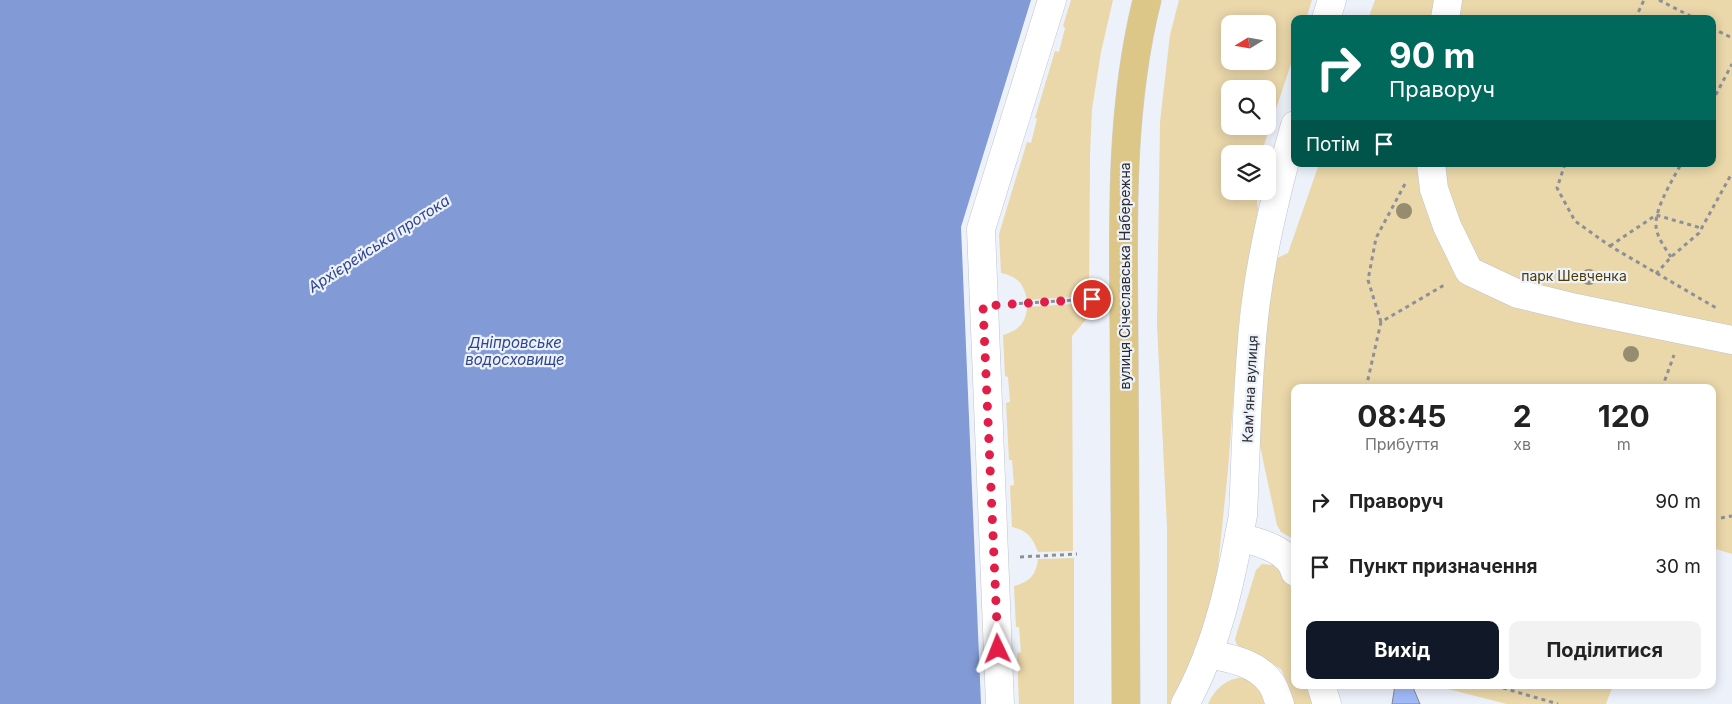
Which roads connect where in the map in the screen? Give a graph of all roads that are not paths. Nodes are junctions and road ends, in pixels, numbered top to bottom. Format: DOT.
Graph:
graph roads {
  1 [pos="1052,0"];
  2 [pos="1147,0"];
  3 [pos="1332,0"];
  4 [pos="1448,0"];
  5 [pos="1327,15"];
  6 [pos="1446,15"];
  7 [pos="1291,138"];
  8 [pos="1432,167"];
  9 [pos="1732,340"];
  10 [pos="1239,537"];
  11 [pos="1291,562"];
  12 [pos="1208,654"];
  13 [pos="1322,689"];
  14 [pos="1000,704"];
  15 [pos="1126,704"];
  16 [pos="1185,704"];
  17 [pos="1280,704"];
  18 [pos="1327,704"];
  1 -- 14 [label="street"];
  2 -- 15 [label="main road, вулиця Січеславська Набережна"];
  3 -- 5 [label="street"];
  4 -- 6 [label="street"];
  7 -- 10 [label="street, Кам'яна вулиця"];
  8 -- 9 [label="street"];
  10 -- 11 [label="street"];
  10 -- 12 [label="street, Кам'яна вулиця"];
  12 -- 16 [label="street, Кам'яна вулиця"];
  12 -- 17 [label="street"];
  13 -- 18 [label="street"];
}
